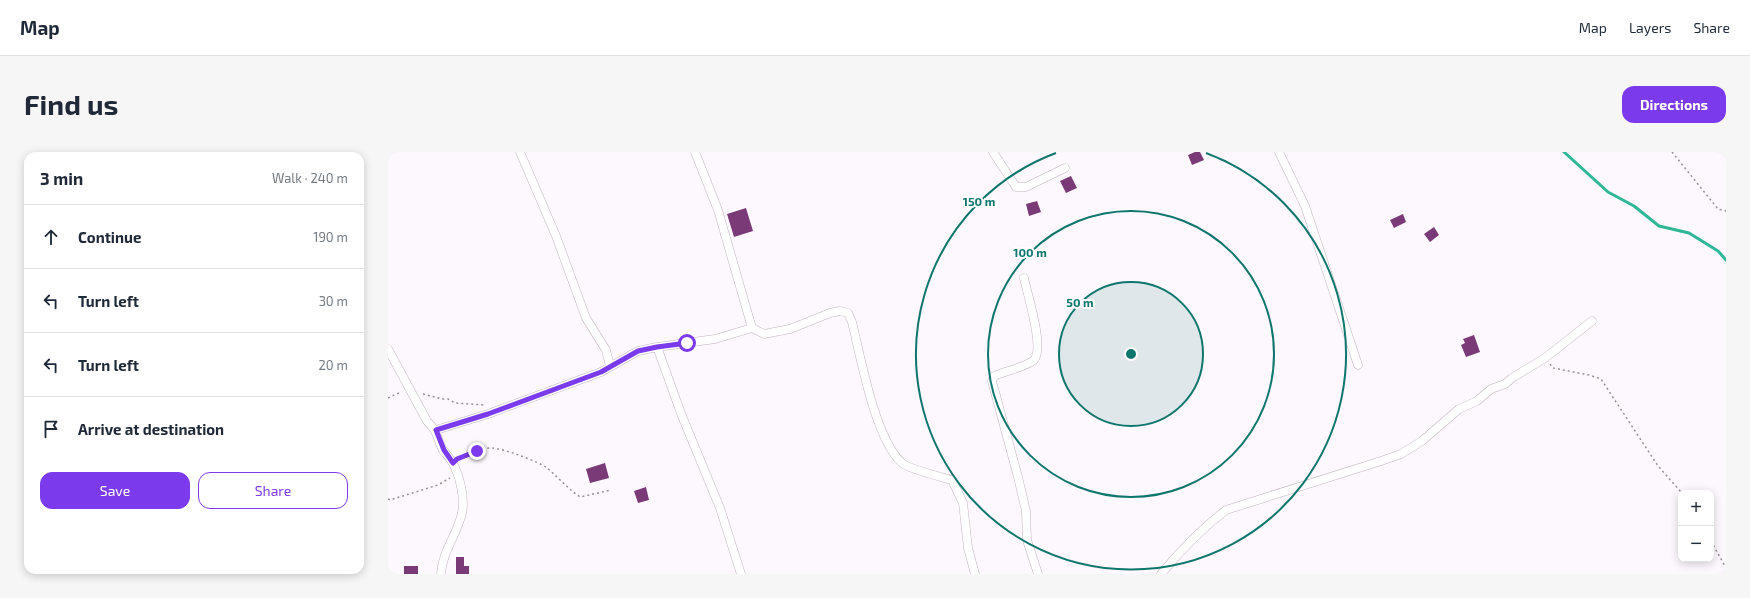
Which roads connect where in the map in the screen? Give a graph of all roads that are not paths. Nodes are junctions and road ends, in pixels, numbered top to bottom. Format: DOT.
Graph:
graph roads {
  1 [pos="520,152"];
  2 [pos="695,152"];
  3 [pos="994,152"];
  4 [pos="1279,152"];
  5 [pos="1065,168"];
  6 [pos="1024,278"];
  7 [pos="1592,321"];
  8 [pos="752,328"];
  9 [pos="657,347"];
  10 [pos="388,349"];
  11 [pos="1358,365"];
  12 [pos="610,366"];
  13 [pos="436,430"];
  14 [pos="441,574"];
  15 [pos="741,574"];
  16 [pos="975,574"];
  17 [pos="1038,574"];
  18 [pos="1161,574"];
  1 -- 12 [label="street"];
  2 -- 8 [label="street"];
  3 -- 5 [label="street"];
  4 -- 11 [label="street"];
  6 -- 17 [label="street"];
  7 -- 18 [label="street"];
  8 -- 9 [label="street"];
  8 -- 16 [label="street"];
  9 -- 12 [label="street"];
  9 -- 15 [label="street"];
  10 -- 13 [label="street"];
  12 -- 13 [label="street"];
  13 -- 14 [label="street"];
}
